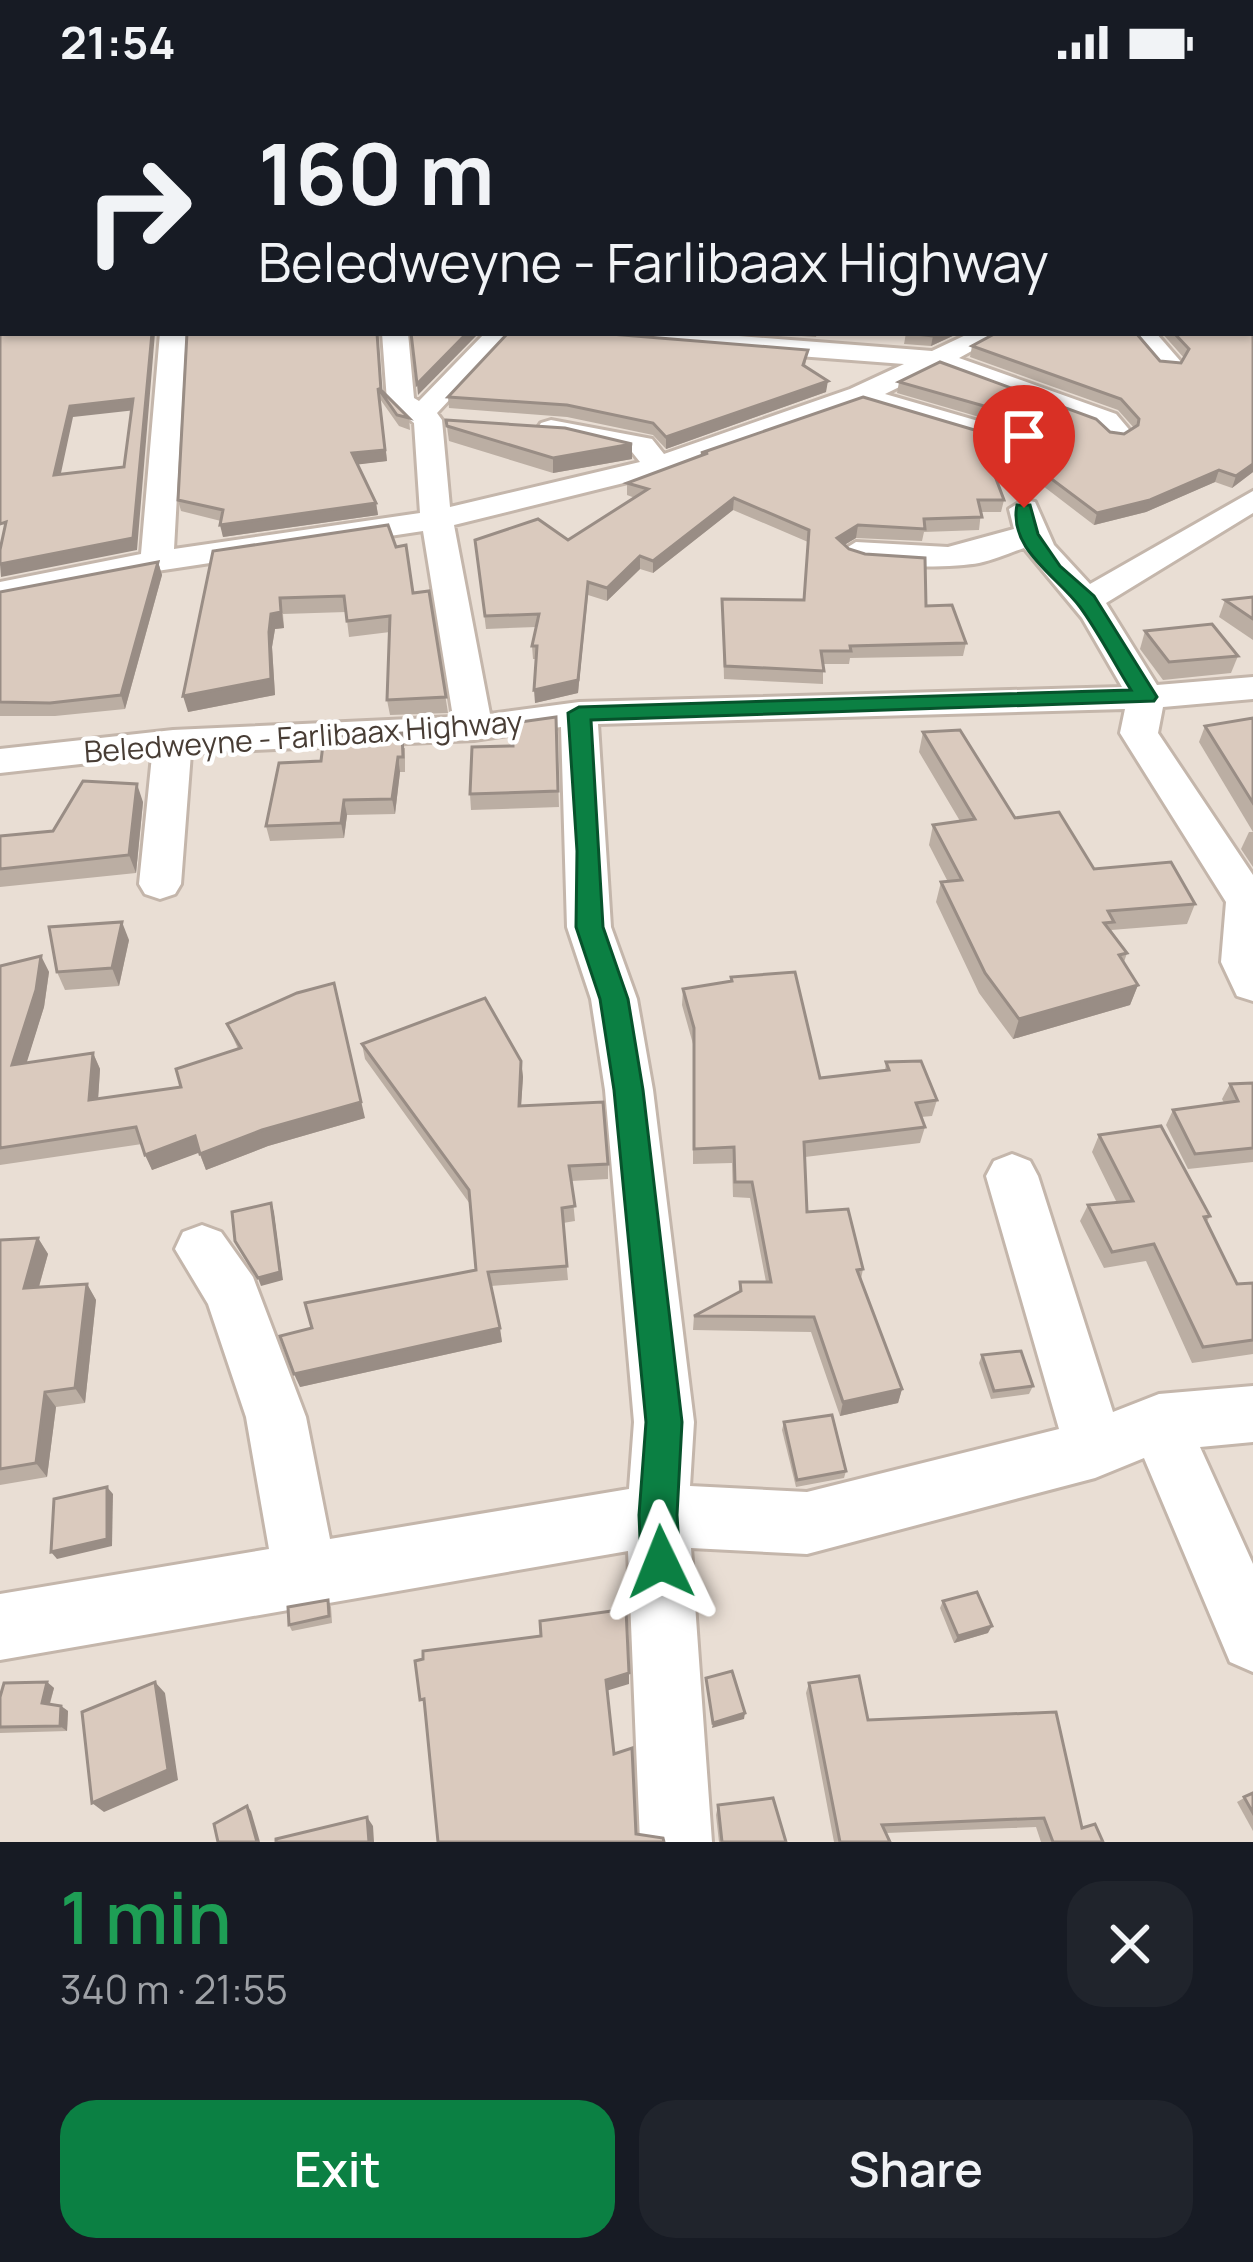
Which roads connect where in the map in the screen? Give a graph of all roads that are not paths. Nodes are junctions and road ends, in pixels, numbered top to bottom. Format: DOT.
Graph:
graph roads {
  1 [pos="173,336"];
  2 [pos="395,336"];
  3 [pos="497,336"];
  4 [pos="641,336"];
  5 [pos="985,336"];
  6 [pos="1145,336"];
  7 [pos="937,359"];
  8 [pos="1169,363"];
  9 [pos="860,395"];
  10 [pos="431,417"];
  11 [pos="520,426"];
  12 [pos="1118,434"];
  13 [pos="1030,445"];
  14 [pos="658,466"];
  15 [pos="1253,500"];
  16 [pos="437,520"];
  17 [pos="856,552"];
  18 [pos="157,561"];
  19 [pos="0,592"];
  20 [pos="1086,601"];
  21 [pos="1253,688"];
  22 [pos="1146,697"];
  23 [pos="579,713"];
  24 [pos="473,728"];
  25 [pos="173,742"];
  26 [pos="0,761"];
  27 [pos="160,884"];
  28 [pos="1253,984"];
  29 [pos="1012,1176"];
  30 [pos="202,1249"];
  31 [pos="1253,1414"];
  32 [pos="1159,1422"];
  33 [pos="1095,1449"];
  34 [pos="658,1515"];
  35 [pos="306,1577"];
  36 [pos="0,1627"];
  37 [pos="1253,1639"];
  38 [pos="676,1842"];
  1 -- 18 [label="street"];
  2 -- 10 [label="street"];
  3 -- 10 [label="street"];
  4 -- 7 [label="street"];
  5 -- 7 [label="street"];
  6 -- 8 [label="street"];
  7 -- 9 [label="street"];
  7 -- 12 [label="street"];
  9 -- 13 [label="street"];
  9 -- 14 [label="street"];
  10 -- 16 [label="street"];
  11 -- 14 [label="street"];
  14 -- 16 [label="street"];
  15 -- 20 [label="street"];
  16 -- 18 [label="street"];
  16 -- 24 [label="street"];
  17 -- 20 [label="street"];
  18 -- 19 [label="street"];
  20 -- 22 [label="street"];
  21 -- 22 [label="street, Beledweyne - Farlibaax Highway"];
  22 -- 23 [label="street, Beledweyne - Farlibaax Highway"];
  22 -- 28 [label="street"];
  23 -- 24 [label="street, Beledweyne - Farlibaax Highway"];
  23 -- 34 [label="street"];
  24 -- 25 [label="street, Beledweyne - Farlibaax Highway"];
  25 -- 26 [label="street, Beledweyne - Farlibaax Highway"];
  25 -- 27 [label="street"];
  29 -- 33 [label="street"];
  30 -- 35 [label="street"];
  31 -- 32 [label="street"];
  32 -- 33 [label="street"];
  32 -- 37 [label="street"];
  33 -- 34 [label="street"];
  34 -- 35 [label="street"];
  34 -- 38 [label="street"];
  35 -- 36 [label="street"];
}
